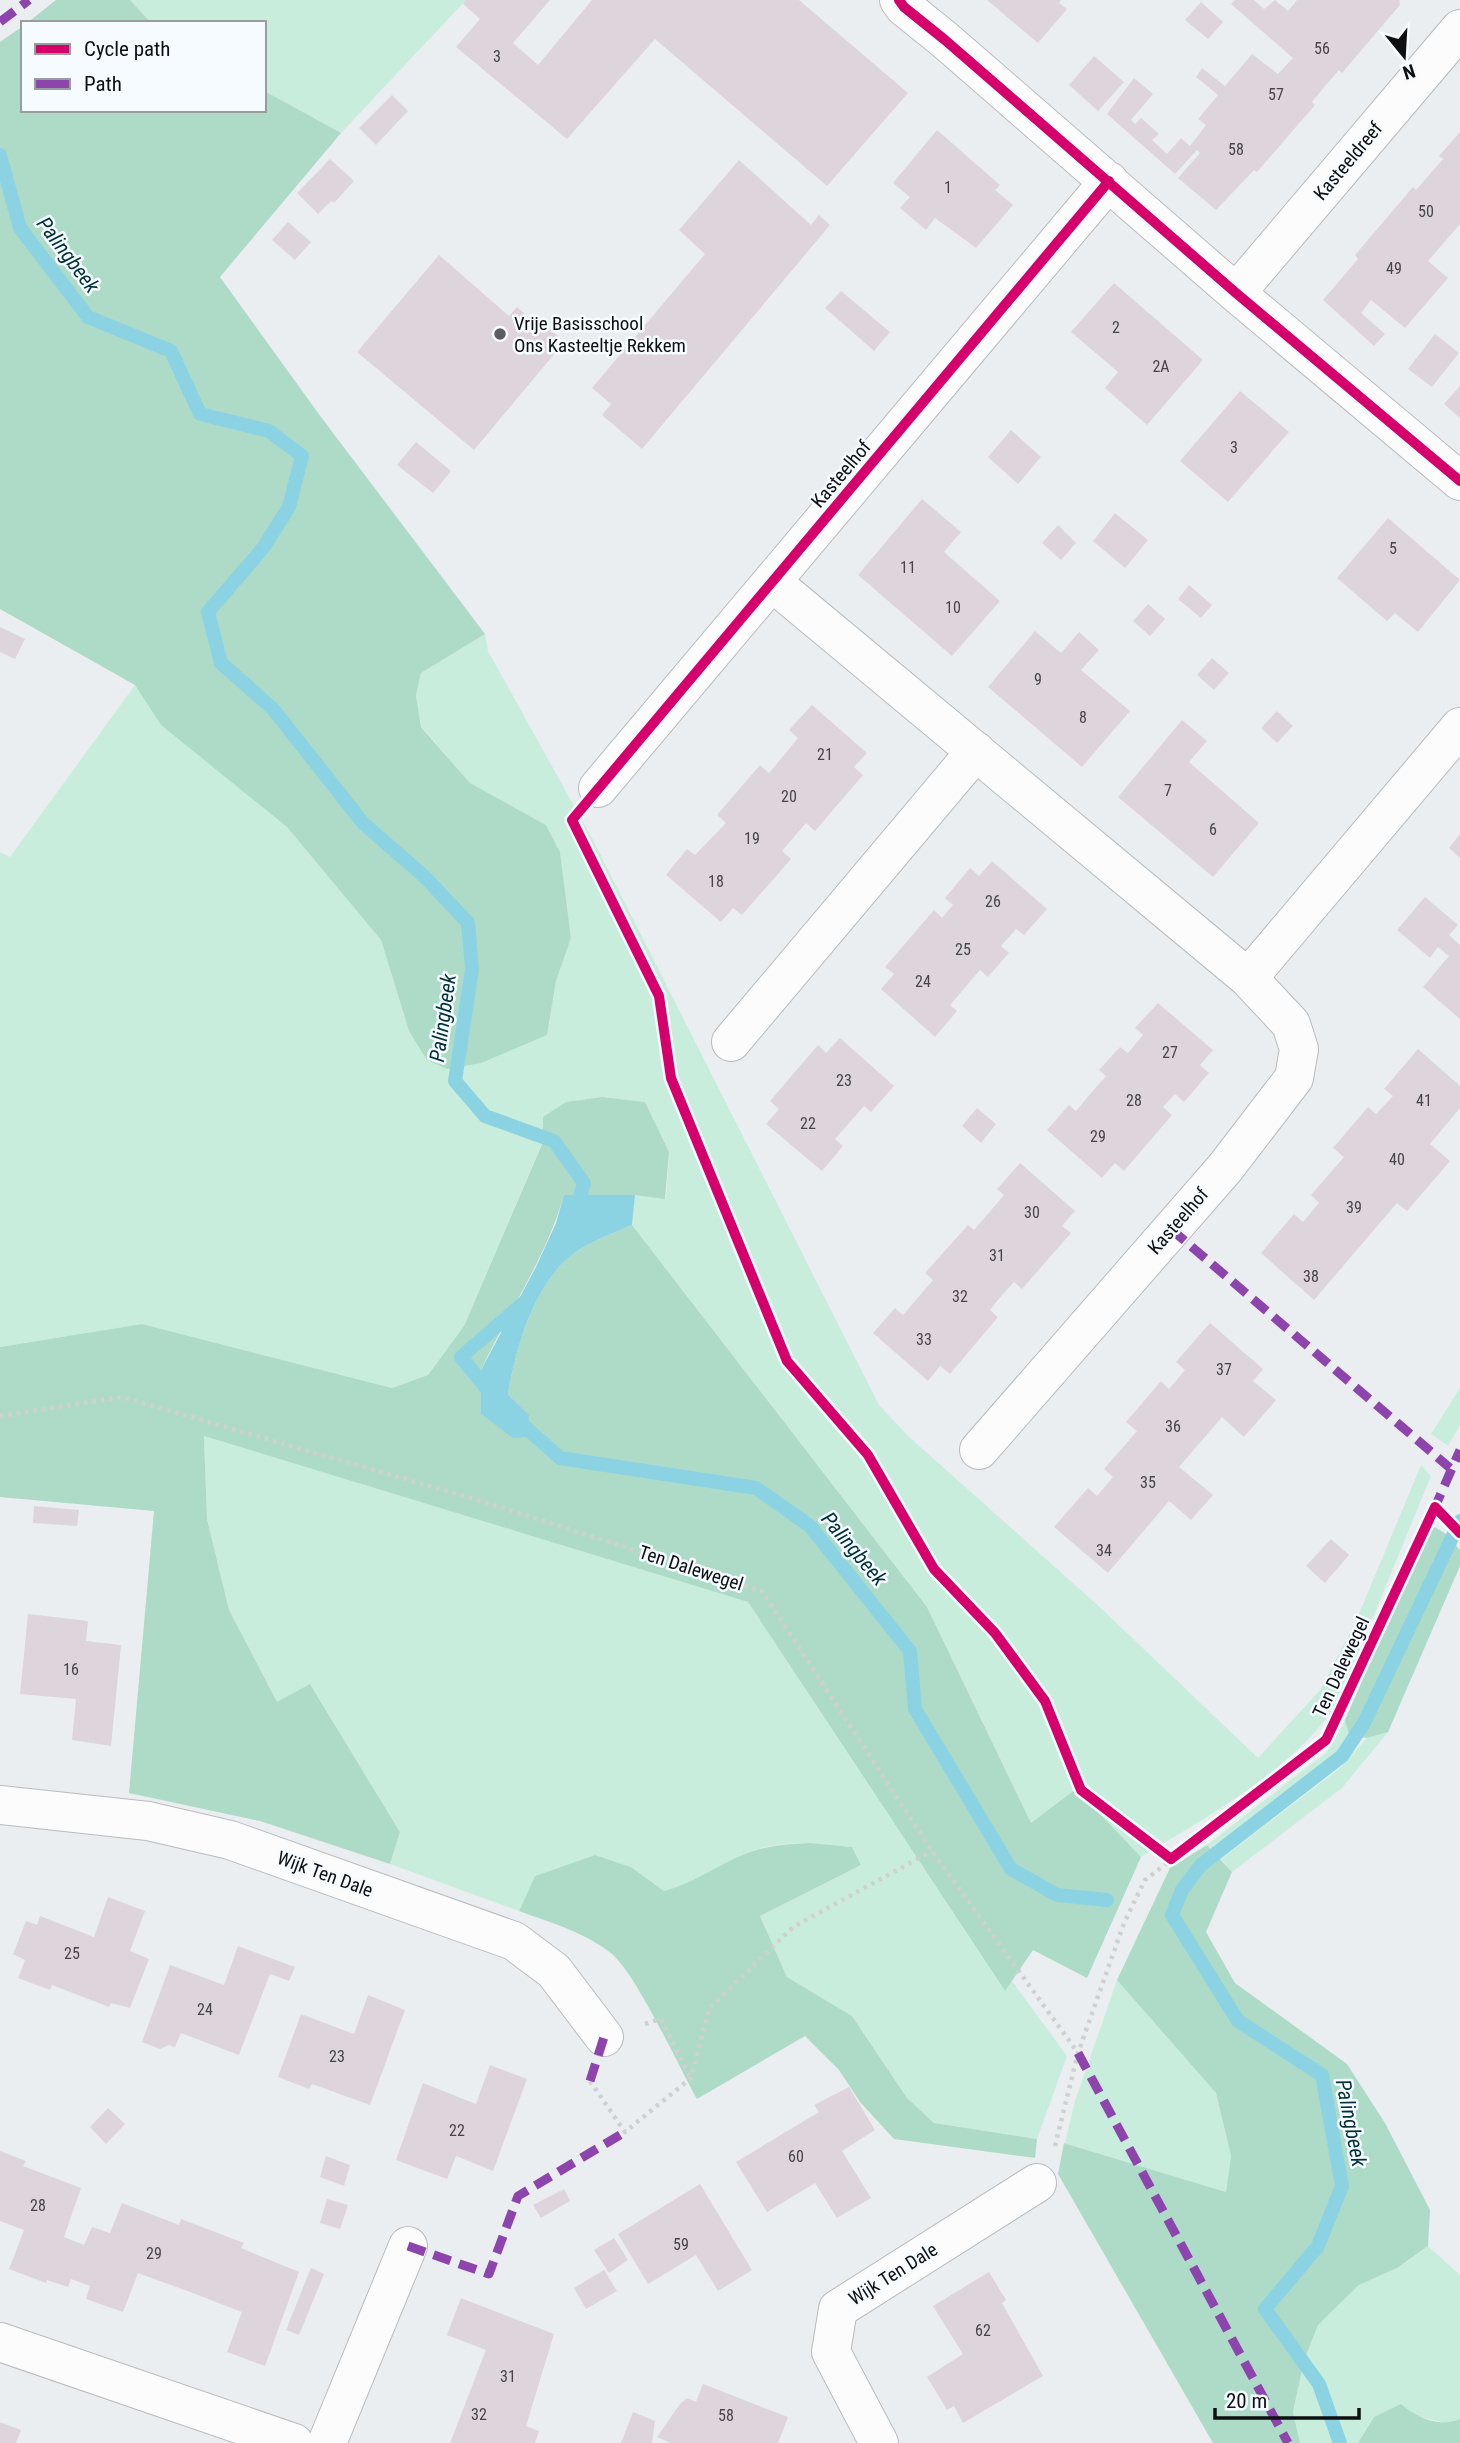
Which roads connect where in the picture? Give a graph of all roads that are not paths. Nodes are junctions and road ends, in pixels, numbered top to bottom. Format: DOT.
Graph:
graph roads {
  1 [pos="899,0"];
  2 [pos="1460,29"];
  3 [pos="1109,181"];
  4 [pos="1236,293"];
  5 [pos="1460,481"];
  6 [pos="773,583"];
  7 [pos="1460,727"];
  8 [pos="976,751"];
  9 [pos="598,788"];
  10 [pos="1248,978"];
  11 [pos="730,1042"];
  12 [pos="979,1450"];
  13 [pos="0,1805"];
  14 [pos="604,2037"];
  15 [pos="1037,2183"];
  16 [pos="408,2246"];
  17 [pos="0,2342"];
  18 [pos="294,2443"];
  19 [pos="327,2443"];
  20 [pos="879,2443"];
  1 -- 3 [label="street"];
  2 -- 4 [label="street, Kasteeldreef"];
  3 -- 4 [label="street"];
  3 -- 6 [label="street, Kasteelhof"];
  4 -- 5 [label="street"];
  6 -- 8 [label="street, Kasteelhof"];
  6 -- 9 [label="street, Kasteelhof"];
  7 -- 10 [label="street"];
  8 -- 10 [label="street, Kasteelhof"];
  8 -- 11 [label="street"];
  10 -- 12 [label="street, Kasteelhof"];
  13 -- 14 [label="street, Wijk Ten Dale"];
  15 -- 20 [label="street, Wijk Ten Dale"];
  16 -- 19 [label="street"];
  17 -- 18 [label="street"];
}
